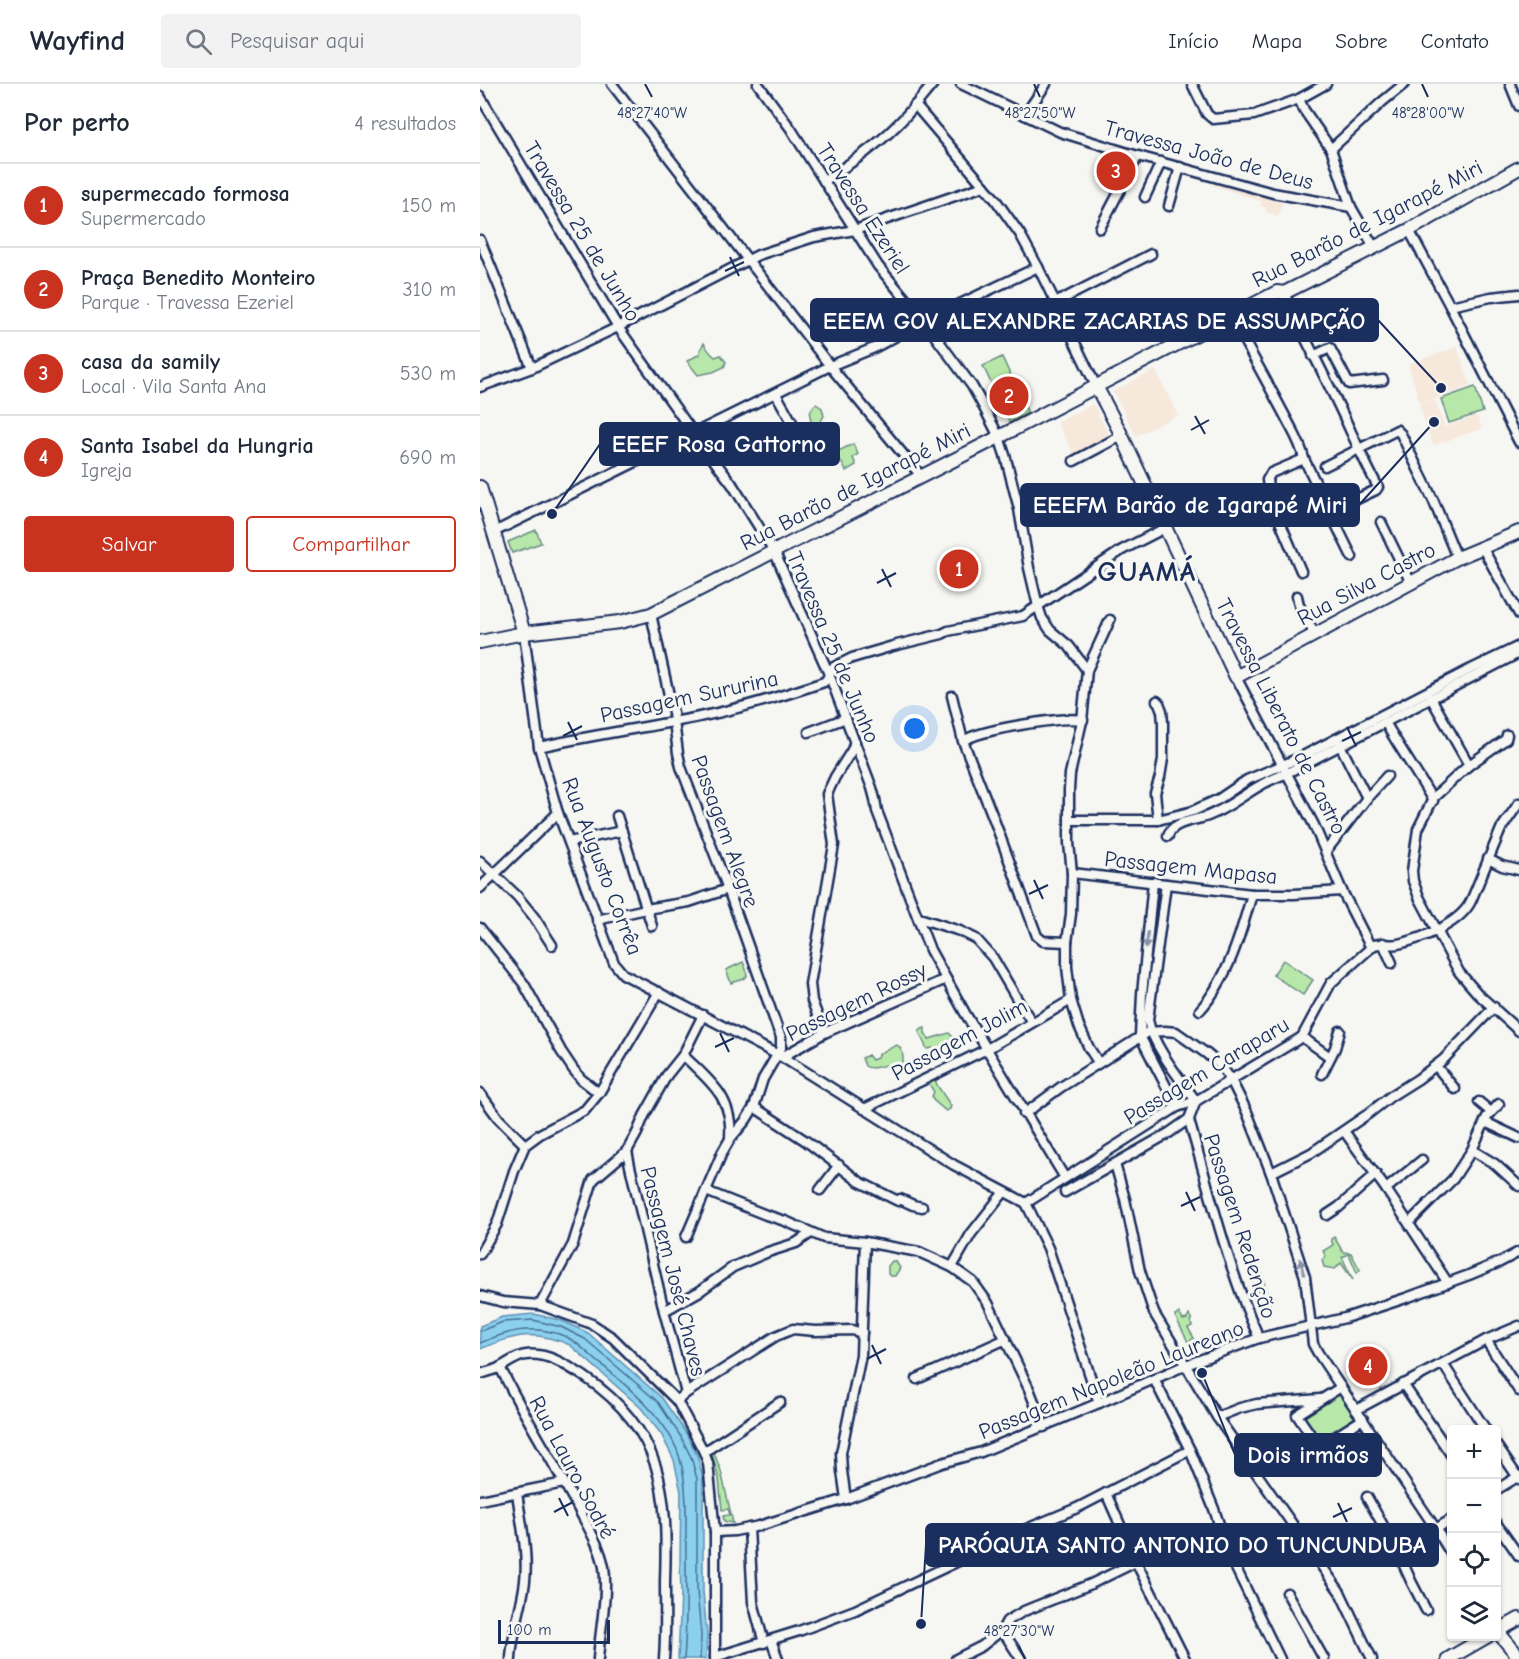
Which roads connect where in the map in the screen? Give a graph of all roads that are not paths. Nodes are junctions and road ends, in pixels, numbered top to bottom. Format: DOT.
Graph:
graph roads {
  1 [pos="612,84"];
  2 [pos="758,84"];
  3 [pos="933,84"];
  4 [pos="962,84"];
  5 [pos="1046,84"];
  6 [pos="1192,84"];
  7 [pos="1326,84"];
  8 [pos="1404,84"];
  9 [pos="1510,84"];
  10 [pos="480,96"];
  11 [pos="1299,99"];
  12 [pos="915,105"];
  13 [pos="1519,105"];
  14 [pos="1025,115"];
  15 [pos="1331,149"];
  16 [pos="1138,156"];
  17 [pos="1161,162"];
  18 [pos="1180,167"];
  19 [pos="1519,168"];
  20 [pos="824,181"];
  21 [pos="984,186"];
  22 [pos="1145,197"];
  23 [pos="1169,206"];
  24 [pos="1351,207"];
  25 [pos="1100,228"];
  26 [pos="855,230"];
  27 [pos="1409,230"];
  28 [pos="480,240"];
  29 [pos="1374,247"];
  30 [pos="1151,254"];
  31 [pos="749,260"];
  32 [pos="1038,267"];
  33 [pos="1284,293"];
  34 [pos="1519,294"];
  35 [pos="1055,303"];
  36 [pos="1450,306"];
  37 [pos="1230,316"];
  38 [pos="924,321"];
  39 [pos="618,327"];
  40 [pos="1313,356"];
  41 [pos="830,366"];
  42 [pos="532,368"];
  43 [pos="1383,380"];
  44 [pos="1096,386"];
  45 [pos="480,387"];
  46 [pos="776,394"];
  47 [pos="792,422"];
  48 [pos="694,434"];
  49 [pos="1121,436"];
  50 [pos="999,437"];
  51 [pos="1519,442"];
  52 [pos="1358,450"];
  53 [pos="1304,459"];
  54 [pos="1074,461"];
  55 [pos="1325,466"];
  56 [pos="921,476"];
  57 [pos="480,486"];
  58 [pos="1346,504"];
  59 [pos="1381,522"];
  60 [pos="1166,528"];
  61 [pos="494,532"];
  62 [pos="1519,532"];
  63 [pos="1482,547"];
  64 [pos="774,551"];
  65 [pos="1352,557"];
  66 [pos="1457,558"];
  67 [pos="1301,571"];
  68 [pos="1412,583"];
  69 [pos="1297,596"];
  70 [pos="1038,606"];
  71 [pos="651,614"];
  72 [pos="1519,614"];
  73 [pos="1110,620"];
  74 [pos="524,633"];
  75 [pos="1315,635"];
  76 [pos="480,642"];
  77 [pos="1519,646"];
  78 [pos="1519,653"];
  79 [pos="1087,670"];
  80 [pos="829,674"];
  81 [pos="1236,677"];
  82 [pos="952,696"];
  83 [pos="1431,698"];
  84 [pos="1157,701"];
  85 [pos="846,718"];
  86 [pos="1083,720"];
  87 [pos="674,722"];
  88 [pos="1385,722"];
  89 [pos="809,732"];
  90 [pos="1507,735"];
  91 [pos="855,740"];
  92 [pos="963,741"];
  93 [pos="1340,746"];
  94 [pos="539,747"];
  95 [pos="1282,765"];
  96 [pos="1469,765"];
  97 [pos="1287,773"];
  98 [pos="1387,776"];
  99 [pos="1367,798"];
  100 [pos="1433,801"];
  101 [pos="1519,802"];
  102 [pos="558,813"];
  103 [pos="617,816"];
  104 [pos="1069,820"];
  105 [pos="1158,820"];
  106 [pos="622,831"];
  107 [pos="1168,836"];
  108 [pos="569,842"];
  109 [pos="1326,851"];
  110 [pos="1488,859"];
  111 [pos="480,861"];
  112 [pos="1519,870"];
  113 [pos="1072,873"];
  114 [pos="494,874"];
  115 [pos="1159,883"];
  116 [pos="480,888"];
  117 [pos="728,889"];
  118 [pos="1342,891"];
  119 [pos="1252,894"];
  120 [pos="646,909"];
  121 [pos="919,918"];
  122 [pos="597,920"];
  123 [pos="652,926"];
  124 [pos="480,928"];
  125 [pos="1437,930"];
  126 [pos="1067,942"];
  127 [pos="1383,943"];
  128 [pos="552,945"];
  129 [pos="1371,948"];
  130 [pos="1392,963"];
  131 [pos="946,979"];
  132 [pos="659,992"];
  133 [pos="1071,1000"];
  134 [pos="1494,1007"];
  135 [pos="1200,1010"];
  136 [pos="703,1015"];
  137 [pos="1032,1022"];
  138 [pos="1340,1031"];
  139 [pos="1519,1031"];
  140 [pos="824,1033"];
  141 [pos="1146,1033"];
  142 [pos="1302,1037"];
  143 [pos="987,1049"];
  144 [pos="683,1055"];
  145 [pos="780,1056"];
  146 [pos="1330,1057"];
  147 [pos="1098,1062"];
  148 [pos="1436,1066"];
  149 [pos="1322,1074"];
  150 [pos="1231,1080"];
  151 [pos="1455,1089"];
  152 [pos="599,1093"];
  153 [pos="481,1097"];
  154 [pos="1196,1101"];
  155 [pos="1479,1102"];
  156 [pos="1499,1104"];
  157 [pos="754,1107"];
  158 [pos="1177,1107"];
  159 [pos="864,1109"];
  160 [pos="1491,1112"];
  161 [pos="1024,1114"];
  162 [pos="1189,1119"];
  163 [pos="1485,1122"];
  164 [pos="1344,1131"];
  165 [pos="1519,1138"];
  166 [pos="730,1139"];
  167 [pos="525,1145"];
  168 [pos="1473,1147"];
  169 [pos="627,1151"];
  170 [pos="1422,1160"];
  171 [pos="1115,1164"];
  172 [pos="839,1165"];
  173 [pos="1271,1173"];
  174 [pos="1376,1174"];
  175 [pos="1065,1178"];
  176 [pos="1519,1186"];
  177 [pos="1386,1189"];
  178 [pos="820,1190"];
  179 [pos="706,1191"];
  180 [pos="1004,1192"];
  181 [pos="1065,1192"];
  182 [pos="1026,1203"];
  183 [pos="922,1207"];
  184 [pos="1326,1215"];
  185 [pos="1409,1223"];
  186 [pos="811,1233"];
  187 [pos="686,1237"];
  188 [pos="865,1242"];
  189 [pos="1519,1252"];
  190 [pos="480,1254"];
  191 [pos="952,1267"];
  192 [pos="1448,1283"];
  193 [pos="480,1296"];
  194 [pos="540,1305"];
  195 [pos="664,1311"];
  196 [pos="1311,1325"];
  197 [pos="1519,1326"];
  198 [pos="862,1333"];
  199 [pos="1259,1338"];
  200 [pos="1006,1340"];
  201 [pos="1486,1340"];
  202 [pos="1443,1364"];
  203 [pos="1186,1365"];
  204 [pos="500,1367"];
  205 [pos="480,1374"];
  206 [pos="917,1379"];
  207 [pos="1154,1379"];
  208 [pos="1403,1384"];
  209 [pos="1341,1387"];
  210 [pos="1519,1391"];
  211 [pos="686,1393"];
  212 [pos="1321,1399"];
  213 [pos="677,1401"];
  214 [pos="780,1402"];
  215 [pos="1099,1403"];
  216 [pos="1356,1410"];
  217 [pos="1217,1417"];
  218 [pos="1363,1419"];
  219 [pos="1483,1425"];
  220 [pos="1044,1427"];
  221 [pos="1447,1449"];
  222 [pos="1190,1450"];
  223 [pos="1501,1451"];
  224 [pos="704,1452"];
  225 [pos="1519,1477"];
  226 [pos="564,1483"];
  227 [pos="1501,1488"];
  228 [pos="518,1493"];
  229 [pos="1106,1493"];
  230 [pos="1367,1497"];
  231 [pos="846,1499"];
  232 [pos="480,1500"];
  233 [pos="1447,1522"];
  234 [pos="749,1528"];
  235 [pos="1436,1529"];
  236 [pos="1501,1529"];
  237 [pos="715,1532"];
  238 [pos="1447,1547"];
  239 [pos="1398,1551"];
  240 [pos="1519,1556"];
  241 [pos="1136,1562"];
  242 [pos="1287,1593"];
  243 [pos="1426,1610"];
  244 [pos="1519,1619"];
  245 [pos="1501,1629"];
  246 [pos="1002,1630"];
  247 [pos="1501,1636"];
  248 [pos="767,1641"];
  249 [pos="1479,1641"];
  250 [pos="1519,1657"];
  251 [pos="715,1658"];
  252 [pos="511,1659"];
  253 [pos="598,1659"];
  254 [pos="664,1659"];
  255 [pos="778,1659"];
  256 [pos="956,1659"];
  257 [pos="1021,1659"];
  258 [pos="1185,1659"];
  259 [pos="1281,1659"];
  260 [pos="1324,1659"];
  261 [pos="1372,1659"];
  262 [pos="1448,1659"];
  1 -- 31 [label="street"];
  2 -- 20 [label="street, Travessa Ezeriel"];
  3 -- 12 [label="street"];
  4 -- 14 [label="street, Travessa João de Deus"];
  5 -- 14 [label="street"];
  6 -- 11 [label="street"];
  7 -- 11 [label="street"];
  8 -- 15 [label="street"];
  9 -- 13 [label="street"];
  10 -- 39 [label="street, Travessa 25 de Junho"];
  11 -- 15 [label="street"];
  12 -- 20 [label="street"];
  12 -- 21 [label="street, Travessa Liberato de Castro"];
  14 -- 16 [label="street, Travessa João de Deus"];
  15 -- 24 [label="street"];
  16 -- 17 [label="street, Travessa João de Deus"];
  16 -- 25 [label="street"];
  17 -- 18 [label="street, Travessa João de Deus"];
  17 -- 22 [label="street"];
  18 -- 23 [label="street"];
  18 -- 24 [label="street, Travessa João de Deus"];
  19 -- 27 [label="main road, Rua Barão de Igarapé Miri"];
  20 -- 26 [label="street, Travessa Ezeriel"];
  21 -- 26 [label="street"];
  21 -- 32 [label="street, Travessa Liberato de Castro"];
  24 -- 29 [label="street"];
  26 -- 31 [label="street"];
  26 -- 38 [label="street, Travessa Ezeriel"];
  27 -- 29 [label="main road, Rua Barão de Igarapé Miri"];
  27 -- 36 [label="street"];
  28 -- 42 [label="street"];
  29 -- 33 [label="main road, Rua Barão de Igarapé Miri"];
  30 -- 35 [label="street"];
  31 -- 39 [label="street"];
  31 -- 41 [label="street"];
  32 -- 35 [label="street, Travessa Liberato de Castro"];
  32 -- 38 [label="street"];
  33 -- 37 [label="main road, Rua Barão de Igarapé Miri"];
  33 -- 40 [label="street"];
  34 -- 36 [label="street"];
  35 -- 44 [label="street, Travessa Liberato de Castro"];
  36 -- 51 [label="street"];
  37 -- 44 [label="main road, Rua Barão de Igarapé Miri"];
  37 -- 53 [label="street"];
  38 -- 41 [label="street"];
  38 -- 50 [label="street, Travessa Ezeriel"];
  39 -- 42 [label="street"];
  39 -- 48 [label="street, Travessa 25 de Junho"];
  40 -- 43 [label="street"];
  40 -- 52 [label="street"];
  41 -- 46 [label="street"];
  41 -- 56 [label="street"];
  42 -- 45 [label="street"];
  44 -- 49 [label="main road, Travessa Liberato de Castro"];
  44 -- 50 [label="main road, Rua Barão de Igarapé Miri"];
  46 -- 47 [label="street"];
  46 -- 48 [label="street"];
  48 -- 61 [label="street"];
  48 -- 64 [label="street, Travessa 25 de Junho"];
  49 -- 54 [label="street"];
  49 -- 60 [label="main road, Travessa Liberato de Castro"];
  50 -- 56 [label="main road, Rua Barão de Igarapé Miri"];
  50 -- 70 [label="street, Travessa Ezeriel"];
  52 -- 55 [label="street"];
  52 -- 58 [label="street"];
  52 -- 66 [label="street"];
  53 -- 65 [label="street"];
  53 -- 67 [label="street"];
  56 -- 64 [label="main road, Rua Barão de Igarapé Miri"];
  57 -- 61 [label="main road, Rua Augusto Corrêa"];
  59 -- 68 [label="street"];
  60 -- 70 [label="street, Passagem Sururina"];
  60 -- 81 [label="main road, Travessa Liberato de Castro"];
  61 -- 74 [label="main road, Rua Augusto Corrêa"];
  62 -- 63 [label="main road, Rua Silva Castro"];
  63 -- 66 [label="main road, Rua Silva Castro"];
  63 -- 72 [label="street"];
  64 -- 71 [label="main road, Rua Barão de Igarapé Miri"];
  64 -- 80 [label="street, Travessa 25 de Junho"];
  66 -- 68 [label="main road, Rua Silva Castro"];
  68 -- 75 [label="main road, Rua Silva Castro"];
  69 -- 75 [label="street"];
  70 -- 79 [label="street, Travessa Ezeriel"];
  70 -- 80 [label="street, Passagem Sururina"];
  71 -- 74 [label="main road, Rua Barão de Igarapé Miri"];
  71 -- 87 [label="street, Passagem Alegre"];
  73 -- 79 [label="street"];
  74 -- 76 [label="main road, Rua Barão de Igarapé Miri"];
  74 -- 94 [label="street, Rua Augusto Corrêa"];
  75 -- 81 [label="main road, Rua Silva Castro"];
  77 -- 95 [label="street"];
  78 -- 83 [label="street"];
  79 -- 86 [label="street"];
  80 -- 85 [label="street, Travessa 25 de Junho"];
  80 -- 87 [label="street, Passagem Sururina"];
  81 -- 95 [label="street, Travessa Liberato de Castro"];
  82 -- 92 [label="street"];
  83 -- 88 [label="street"];
  83 -- 96 [label="street"];
  84 -- 105 [label="street"];
  85 -- 89 [label="street"];
  85 -- 91 [label="street, Travessa 25 de Junho"];
  86 -- 92 [label="street"];
  86 -- 104 [label="street"];
  87 -- 94 [label="street, Passagem Sururina"];
  87 -- 117 [label="street, Passagem Alegre"];
  88 -- 93 [label="street"];
  88 -- 100 [label="street"];
  90 -- 96 [label="street"];
  91 -- 121 [label="street, Travessa 25 de Junho"];
  91 -- 140 [label="street"];
  92 -- 126 [label="street"];
  93 -- 97 [label="street"];
  93 -- 99 [label="street"];
  94 -- 102 [label="street, Rua Augusto Corrêa"];
  95 -- 97 [label="street, Travessa Liberato de Castro"];
  95 -- 105 [label="street"];
  96 -- 100 [label="street"];
  97 -- 107 [label="street"];
  97 -- 109 [label="street, Travessa Liberato de Castro"];
  98 -- 99 [label="street"];
  99 -- 109 [label="street"];
  100 -- 125 [label="street"];
  101 -- 110 [label="street, Passagem Caraparu"];
  102 -- 108 [label="street, Rua Augusto Corrêa"];
  102 -- 114 [label="street"];
  103 -- 106 [label="street"];
  104 -- 105 [label="street"];
  104 -- 113 [label="street"];
  106 -- 108 [label="street"];
  106 -- 120 [label="street"];
  108 -- 122 [label="street, Rua Augusto Corrêa"];
  109 -- 118 [label="street, Travessa Liberato de Castro"];
  110 -- 112 [label="street"];
  110 -- 125 [label="street, Passagem Caraparu"];
  111 -- 114 [label="street"];
  113 -- 115 [label="street, Passagem Mapasa"];
  113 -- 126 [label="street"];
  114 -- 116 [label="street"];
  114 -- 128 [label="street"];
  115 -- 119 [label="street, Passagem Mapasa"];
  115 -- 141 [label="street"];
  115 -- 141 [label="street, one-way"];
  117 -- 120 [label="street"];
  117 -- 145 [label="street, Passagem Alegre"];
  118 -- 119 [label="street, Passagem Mapasa"];
  118 -- 129 [label="street, Travessa Liberato de Castro"];
  119 -- 135 [label="street"];
  120 -- 122 [label="street"];
  120 -- 123 [label="street"];
  121 -- 131 [label="street, Travessa 25 de Junho"];
  121 -- 137 [label="street"];
  122 -- 132 [label="street, Rua Augusto Corrêa"];
  124 -- 152 [label="street"];
  125 -- 127 [label="street, Passagem Caraparu"];
  125 -- 134 [label="street"];
  126 -- 133 [label="street"];
  127 -- 129 [label="street, Passagem Caraparu"];
  127 -- 130 [label="street"];
  129 -- 142 [label="street, Passagem Caraparu"];
  131 -- 140 [label="street, Passagem Rossy"];
  131 -- 143 [label="street, Travessa 25 de Junho"];
  132 -- 136 [label="street, Rua Augusto Corrêa"];
  132 -- 152 [label="street"];
  133 -- 137 [label="street, Passagem Jolim"];
  133 -- 147 [label="street"];
  134 -- 139 [label="street"];
  134 -- 148 [label="street"];
  136 -- 144 [label="street"];
  136 -- 145 [label="street, Rua Augusto Corrêa"];
  137 -- 143 [label="street, Passagem Jolim"];
  138 -- 146 [label="street"];
  140 -- 145 [label="street, Passagem Rossy"];
  141 -- 147 [label="street"];
  141 -- 150 [label="street"];
  141 -- 154 [label="street"];
  141 -- 158 [label="street"];
  142 -- 146 [label="street"];
  142 -- 150 [label="street, Passagem Caraparu"];
  143 -- 159 [label="street, Passagem Jolim"];
  143 -- 161 [label="street, Travessa 25 de Junho"];
  144 -- 166 [label="street"];
  144 -- 169 [label="street"];
  145 -- 157 [label="street, Passagem Rossy"];
  145 -- 159 [label="street, Rua Augusto Corrêa"];
  146 -- 149 [label="street"];
  147 -- 161 [label="street"];
  148 -- 151 [label="street"];
  148 -- 164 [label="street"];
  150 -- 154 [label="street, Passagem Caraparu"];
  150 -- 173 [label="street"];
  152 -- 167 [label="street"];
  153 -- 167 [label="street"];
  154 -- 158 [label="street, Passagem Caraparu"];
  154 -- 162 [label="street, Passagem Redenção"];
  155 -- 160 [label="street"];
  156 -- 160 [label="street"];
  157 -- 166 [label="street, Passagem Rossy"];
  157 -- 172 [label="street"];
  158 -- 175 [label="street, Passagem Caraparu"];
  159 -- 180 [label="street, Rua Augusto Corrêa"];
  160 -- 163 [label="street"];
  161 -- 175 [label="street, Travessa 25 de Junho"];
  162 -- 171 [label="street, Passagem Caraparu"];
  162 -- 199 [label="street, Passagem Redenção"];
  163 -- 165 [label="street"];
  163 -- 168 [label="street"];
  164 -- 173 [label="street"];
  164 -- 174 [label="street"];
  166 -- 179 [label="street, Passagem Rossy"];
  167 -- 190 [label="street"];
  168 -- 176 [label="street"];
  168 -- 185 [label="street"];
  169 -- 194 [label="street"];
  169 -- 195 [label="street, Passagem José Chaves"];
  170 -- 177 [label="street"];
  171 -- 181 [label="street, Passagem Caraparu"];
  171 -- 203 [label="street"];
  172 -- 178 [label="street"];
  172 -- 183 [label="street"];
  196 -- 173 [label="street, one-way"];
  174 -- 177 [label="street"];
  174 -- 184 [label="street"];
  175 -- 182 [label="street, Passagem Caraparu"];
  177 -- 185 [label="street"];
  179 -- 186 [label="street"];
  179 -- 187 [label="street, Passagem Rossy"];
  180 -- 182 [label="street, Rua Augusto Corrêa"];
  180 -- 191 [label="street"];
  182 -- 215 [label="street"];
  185 -- 192 [label="street"];
  186 -- 188 [label="street"];
  186 -- 195 [label="street"];
  188 -- 191 [label="street"];
  188 -- 198 [label="street"];
  189 -- 192 [label="street, Passagem Napoleão Laureano"];
  191 -- 200 [label="street"];
  192 -- 196 [label="street, Passagem Napoleão Laureano"];
  193 -- 194 [label="street"];
  194 -- 213 [label="street"];
  195 -- 211 [label="street, Passagem José Chaves"];
  196 -- 199 [label="street, Passagem Napoleão Laureano"];
  196 -- 209 [label="street"];
  197 -- 201 [label="street"];
  198 -- 211 [label="street"];
  198 -- 231 [label="street"];
  199 -- 203 [label="street, Passagem Napoleão Laureano"];
  200 -- 206 [label="street"];
  200 -- 220 [label="street"];
  201 -- 202 [label="street"];
  201 -- 210 [label="street"];
  202 -- 208 [label="street"];
  202 -- 219 [label="street"];
  203 -- 207 [label="street, Passagem Napoleão Laureano"];
  203 -- 217 [label="street"];
  204 -- 205 [label="street"];
  204 -- 226 [label="street, Rua Lauro Sodré"];
  204 -- 254 [label="street"];
  207 -- 215 [label="street, Passagem Napoleão Laureano"];
  207 -- 222 [label="street"];
  208 -- 216 [label="street"];
  208 -- 221 [label="street"];
  209 -- 212 [label="street"];
  209 -- 216 [label="street"];
  211 -- 213 [label="street, Passagem José Chaves"];
  212 -- 217 [label="street"];
  212 -- 218 [label="street"];
  213 -- 224 [label="street, Passagem José Chaves"];
  214 -- 224 [label="street"];
  215 -- 220 [label="street, Passagem Napoleão Laureano"];
  216 -- 218 [label="street"];
  217 -- 261 [label="street"];
  218 -- 235 [label="street"];
  220 -- 231 [label="street, Passagem Napoleão Laureano"];
  222 -- 229 [label="street"];
  222 -- 259 [label="street"];
  223 -- 225 [label="street"];
  224 -- 237 [label="street, Passagem José Chaves"];
  225 -- 227 [label="street"];
  226 -- 228 [label="street"];
  226 -- 253 [label="street, Rua Lauro Sodré"];
  228 -- 232 [label="street"];
  228 -- 252 [label="street"];
  229 -- 241 [label="street"];
  229 -- 248 [label="street"];
  230 -- 239 [label="street"];
  231 -- 234 [label="street, Passagem Napoleão Laureano"];
  233 -- 235 [label="street"];
  234 -- 237 [label="street, Passagem Napoleão Laureano"];
  234 -- 248 [label="street"];
  235 -- 238 [label="street"];
  235 -- 239 [label="street"];
  236 -- 240 [label="street"];
  237 -- 251 [label="street, Passagem José Chaves"];
  239 -- 243 [label="street"];
  241 -- 246 [label="street"];
  241 -- 258 [label="street"];
  242 -- 260 [label="street"];
  244 -- 245 [label="main road"];
  246 -- 256 [label="street"];
  246 -- 257 [label="street"];
  247 -- 250 [label="main road"];
  248 -- 251 [label="street"];
  248 -- 255 [label="street"];
  249 -- 262 [label="main road"];
}
